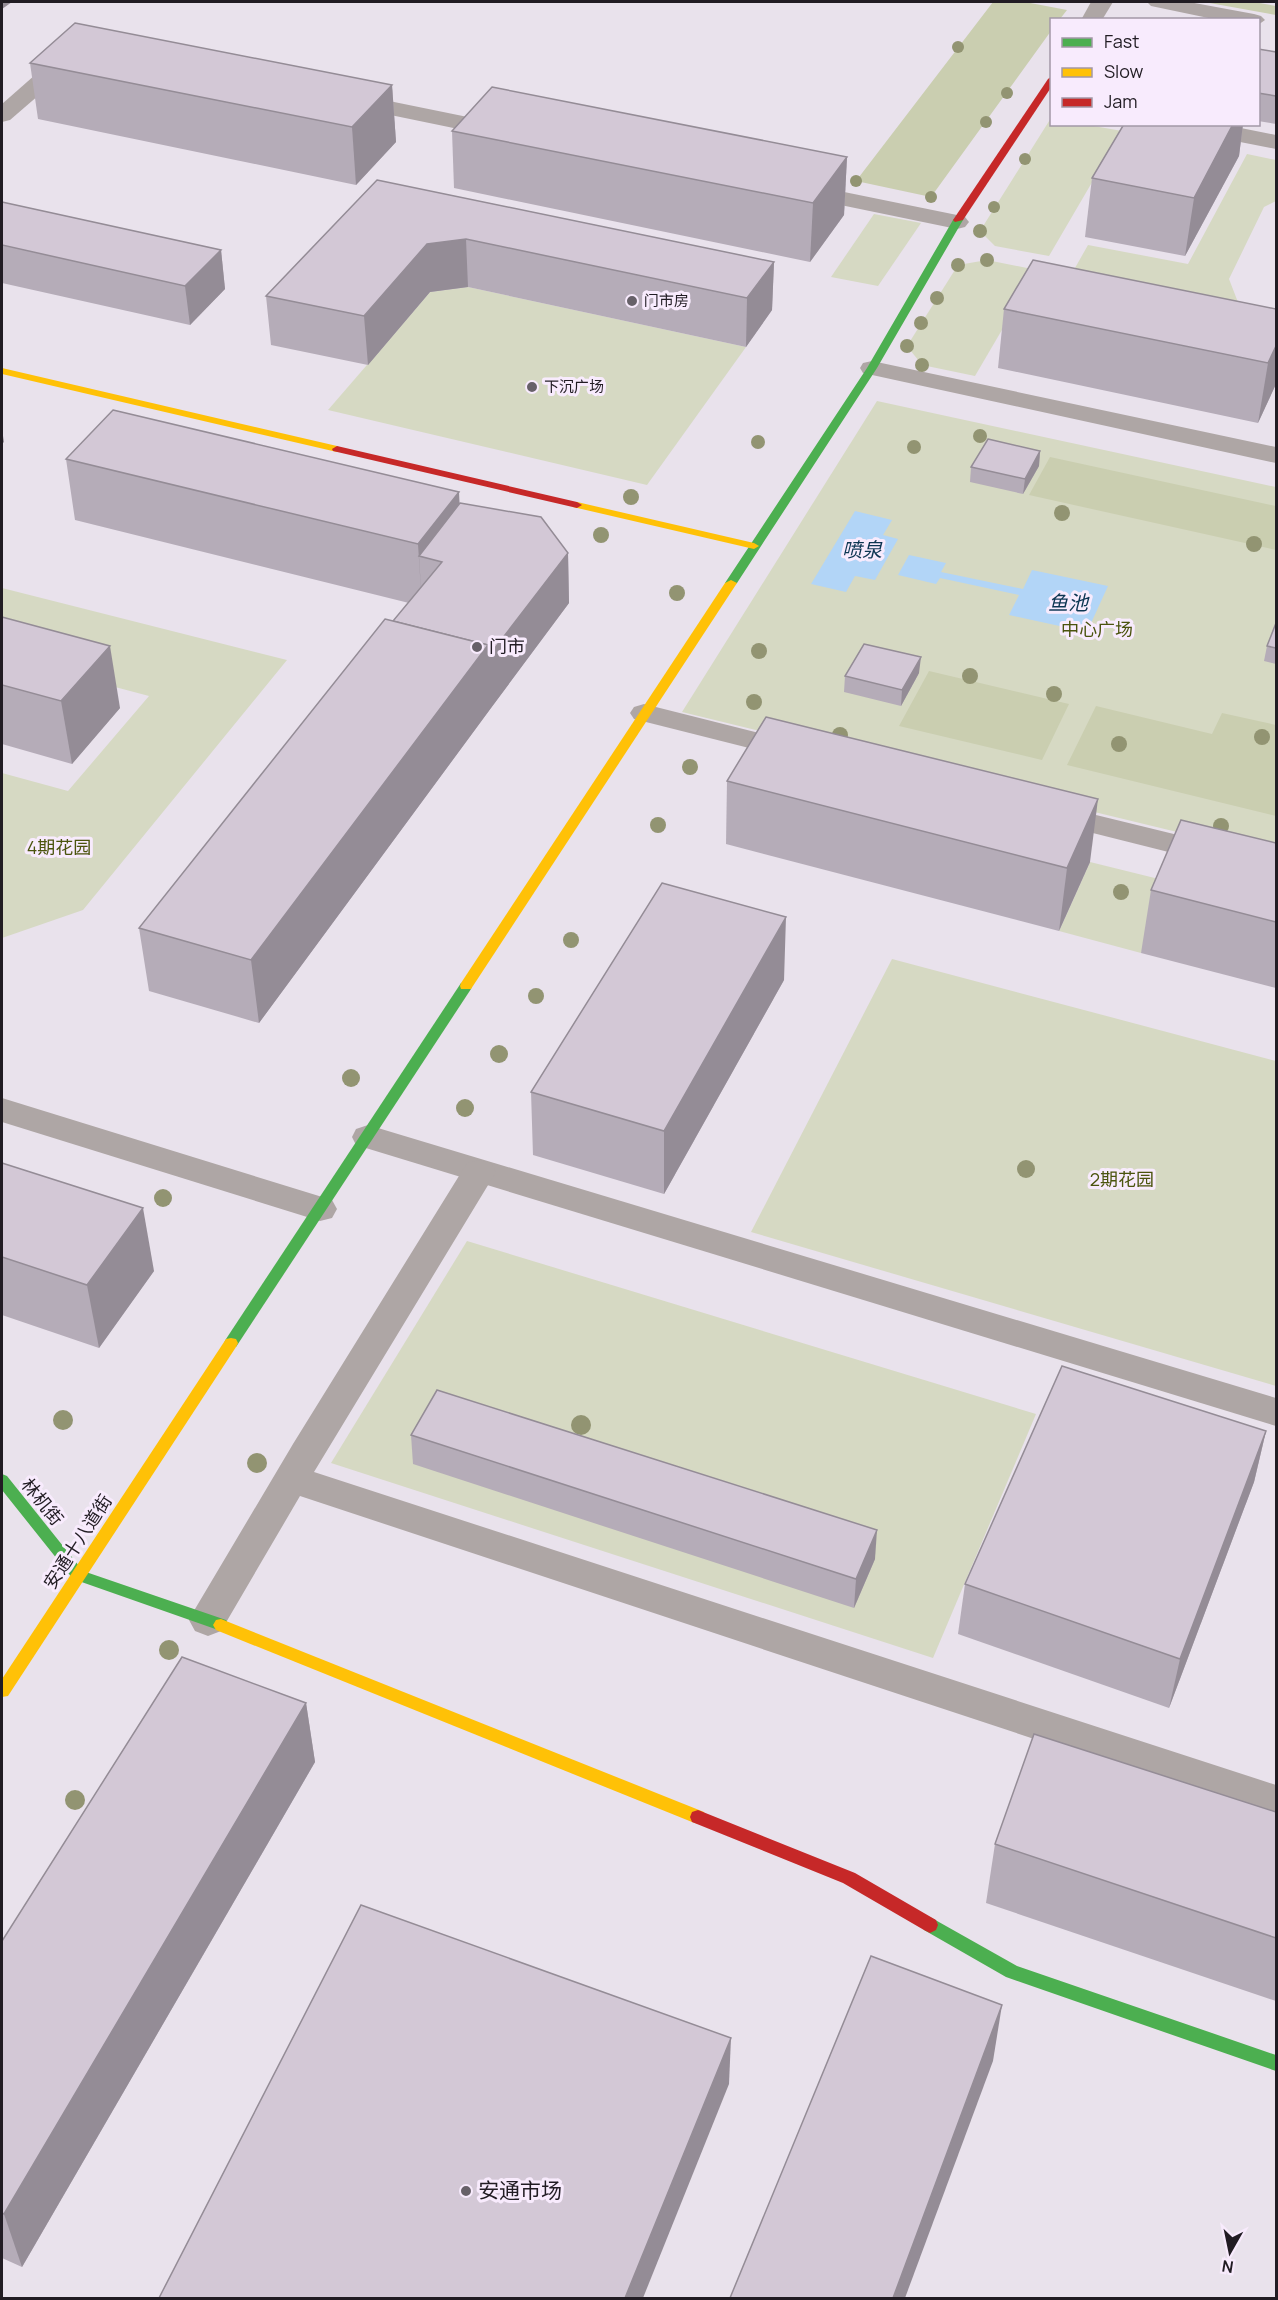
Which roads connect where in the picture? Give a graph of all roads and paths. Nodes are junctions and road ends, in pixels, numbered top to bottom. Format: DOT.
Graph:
graph roads {
  1 [pos="1102,2"];
  2 [pos="1158,2"];
  3 [pos="1091,18"];
  4 [pos="1243,18"];
  5 [pos="1260,20"];
  6 [pos="1276,24"];
  7 [pos="92,49"];
  8 [pos="1050,85"];
  9 [pos="326,96"];
  10 [pos="1045,99"];
  11 [pos="2,115"];
  12 [pos="1195,126"];
  13 [pos="525,135"];
  14 [pos="1276,141"];
  15 [pos="782,187"];
  16 [pos="957,222"];
  17 [pos="872,368"];
  18 [pos="2,371"];
  19 [pos="1276,455"];
  20 [pos="754,546"];
  21 [pos="644,713"];
  22 [pos="828,759"];
  23 [pos="1023,807"];
  24 [pos="1276,869"];
  25 [pos="2,1110"];
  26 [pos="368,1137"];
  27 [pos="479,1172"];
  28 [pos="320,1209"];
  29 [pos="1276,1412"];
  30 [pos="292,1479"];
  31 [pos="2,1480"];
  32 [pos="78,1575"];
  33 [pos="208,1620"];
  34 [pos="2,1691"];
  35 [pos="1276,1802"];
  36 [pos="1276,2063"];
  1 -- 3 [label="street"];
  2 -- 4 [label="street"];
  5 -- 6 [label="street"];
  7 -- 11 [label="street"];
  8 -- 10 [label="street, 安通十八道街"];
  9 -- 13 [label="street"];
  10 -- 16 [label="street, 安通十八道街"];
  12 -- 14 [label="street"];
  15 -- 16 [label="street"];
  16 -- 17 [label="street, 安通十八道街"];
  17 -- 19 [label="street"];
  17 -- 20 [label="street, 安通十八道街"];
  18 -- 20 [label="street"];
  20 -- 21 [label="street, 安通十八道街"];
  21 -- 22 [label="street"];
  21 -- 26 [label="street, 安通十八道街"];
  23 -- 24 [label="street"];
  25 -- 28 [label="street"];
  26 -- 27 [label="street"];
  26 -- 28 [label="street, 安通十八道街"];
  27 -- 29 [label="street"];
  27 -- 30 [label="street"];
  28 -- 32 [label="street, 安通十八道街"];
  30 -- 33 [label="street"];
  30 -- 35 [label="street"];
  31 -- 32 [label="street, 林机街"];
  32 -- 33 [label="street"];
  32 -- 34 [label="street, 安通十八道街"];
  33 -- 36 [label="street"];
}
